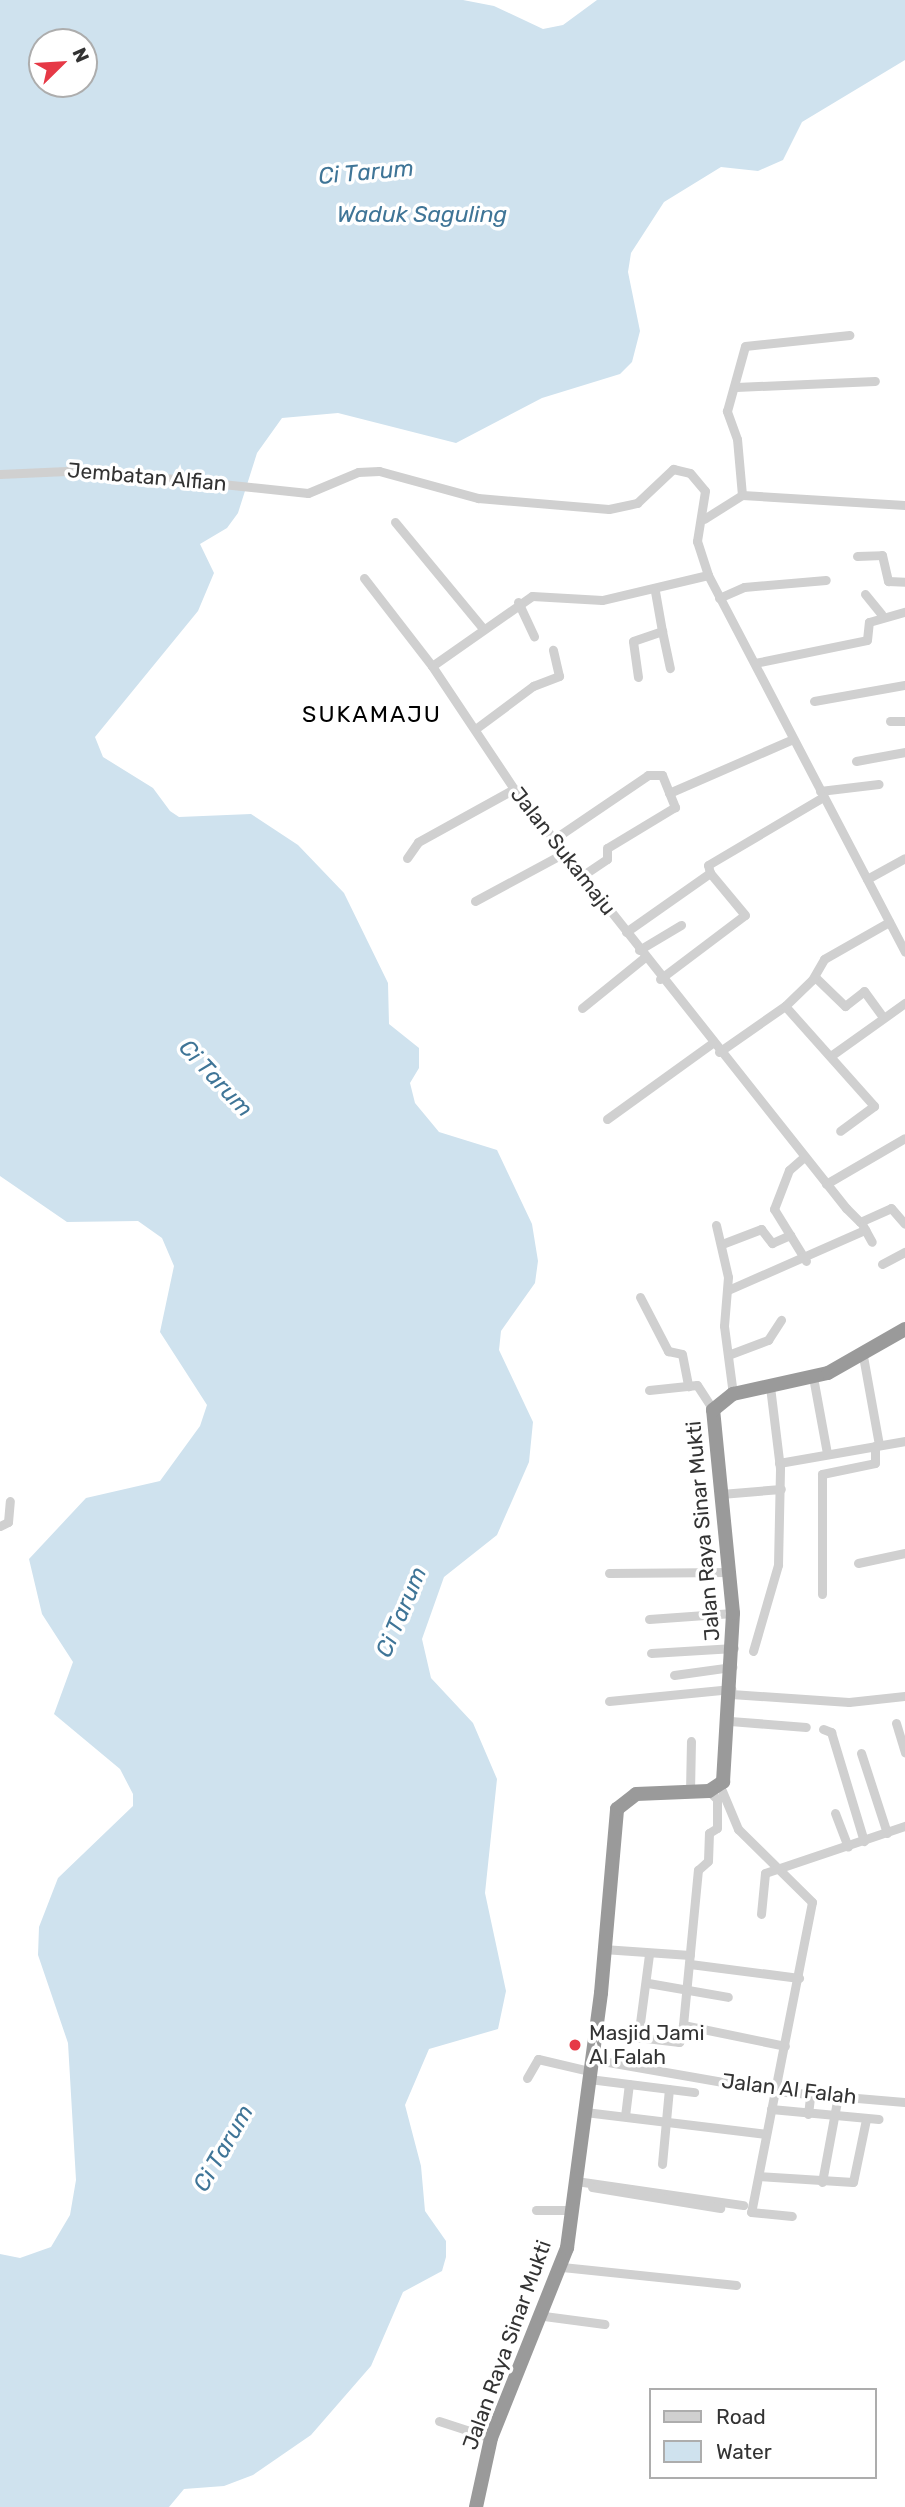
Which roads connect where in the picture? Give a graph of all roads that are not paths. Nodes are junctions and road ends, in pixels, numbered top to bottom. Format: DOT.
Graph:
graph roads {
  1 [pos="849,335"];
  2 [pos="875,381"];
  3 [pos="736,387"];
  4 [pos="0,474"];
  5 [pos="742,495"];
  6 [pos="905,505"];
  7 [pos="704,519"];
  8 [pos="395,522"];
  9 [pos="857,556"];
  10 [pos="708,575"];
  11 [pos="364,578"];
  12 [pos="826,580"];
  13 [pos="905,582"];
  14 [pos="655,592"];
  15 [pos="865,594"];
  16 [pos="719,598"];
  17 [pos="518,601"];
  18 [pos="905,612"];
  19 [pos="881,614"];
  20 [pos="482,627"];
  21 [pos="662,631"];
  22 [pos="534,636"];
  23 [pos="553,650"];
  24 [pos="755,663"];
  25 [pos="432,666"];
  26 [pos="670,668"];
  27 [pos="638,677"];
  28 [pos="905,685"];
  29 [pos="814,701"];
  30 [pos="890,721"];
  31 [pos="905,721"];
  32 [pos="478,727"];
  33 [pos="793,739"];
  34 [pos="905,752"];
  35 [pos="856,761"];
  36 [pos="879,784"];
  37 [pos="514,789"];
  38 [pos="669,793"];
  39 [pos="821,794"];
  40 [pos="554,838"];
  41 [pos="564,853"];
  42 [pos="407,858"];
  43 [pos="905,859"];
  44 [pos="710,873"];
  45 [pos="582,876"];
  46 [pos="867,879"];
  47 [pos="475,901"];
  48 [pos="889,922"];
  49 [pos="681,925"];
  50 [pos="626,932"];
  51 [pos="905,952"];
  52 [pos="642,953"];
  53 [pos="815,976"];
  54 [pos="660,979"];
  55 [pos="905,1003"];
  56 [pos="785,1006"];
  57 [pos="582,1008"];
  58 [pos="883,1017"];
  59 [pos="711,1044"];
  60 [pos="719,1052"];
  61 [pos="832,1055"];
  62 [pos="607,1119"];
  63 [pos="840,1131"];
  64 [pos="905,1138"];
  65 [pos="804,1157"];
  66 [pos="826,1184"];
  67 [pos="905,1224"];
  68 [pos="716,1225"];
  69 [pos="862,1226"];
  70 [pos="790,1235"];
  71 [pos="872,1242"];
  72 [pos="722,1244"];
  73 [pos="905,1252"];
  74 [pos="806,1261"];
  75 [pos="882,1264"];
  76 [pos="728,1290"];
  77 [pos="640,1297"];
  78 [pos="781,1320"];
  79 [pos="905,1329"];
  80 [pos="728,1355"];
  81 [pos="863,1356"];
  82 [pos="813,1377"];
  83 [pos="688,1386"];
  84 [pos="770,1386"];
  85 [pos="649,1390"];
  86 [pos="733,1394"];
  87 [pos="713,1410"];
  88 [pos="905,1441"];
  89 [pos="877,1445"];
  90 [pos="861,1448"];
  91 [pos="827,1452"];
  92 [pos="779,1463"];
  93 [pos="863,1466"];
  94 [pos="781,1489"];
  95 [pos="721,1494"];
  96 [pos="10,1501"];
  97 [pos="0,1526"];
  98 [pos="905,1553"];
  99 [pos="858,1563"];
  100 [pos="730,1572"];
  101 [pos="610,1573"];
  102 [pos="822,1594"];
  103 [pos="733,1613"];
  104 [pos="649,1619"];
  105 [pos="734,1648"];
  106 [pos="753,1651"];
  107 [pos="651,1653"];
  108 [pos="733,1667"];
  109 [pos="674,1675"];
  110 [pos="731,1692"];
  111 [pos="905,1696"];
  112 [pos="609,1701"];
  113 [pos="730,1721"];
  114 [pos="896,1723"];
  115 [pos="806,1727"];
  116 [pos="822,1729"];
  117 [pos="691,1741"];
  118 [pos="861,1753"];
  119 [pos="905,1753"];
  120 [pos="715,1789"];
  121 [pos="691,1792"];
  122 [pos="835,1813"];
  123 [pos="905,1826"];
  124 [pos="887,1833"];
  125 [pos="864,1841"];
  126 [pos="848,1847"];
  127 [pos="786,1870"];
  128 [pos="761,1914"];
  129 [pos="603,1949"];
  130 [pos="649,1955"];
  131 [pos="690,1960"];
  132 [pos="799,1978"];
  133 [pos="648,1983"];
  134 [pos="688,1987"];
  135 [pos="728,1997"];
  136 [pos="683,2025"];
  137 [pos="596,2032"];
  138 [pos="638,2038"];
  139 [pos="785,2046"];
  140 [pos="590,2070"];
  141 [pos="527,2078"];
  142 [pos="629,2084"];
  143 [pos="669,2089"];
  144 [pos="774,2091"];
  145 [pos="811,2091"];
  146 [pos="694,2092"];
  147 [pos="838,2096"];
  148 [pos="905,2102"];
  149 [pos="771,2109"];
  150 [pos="585,2112"];
  151 [pos="808,2114"];
  152 [pos="625,2116"];
  153 [pos="834,2116"];
  154 [pos="866,2119"];
  155 [pos="878,2119"];
  156 [pos="666,2121"];
  157 [pos="766,2134"];
  158 [pos="662,2164"];
  159 [pos="759,2176"];
  160 [pos="576,2181"];
  161 [pos="822,2182"];
  162 [pos="667,2198"];
  163 [pos="537,2210"];
  164 [pos="571,2210"];
  165 [pos="792,2217"];
  166 [pos="562,2267"];
  167 [pos="736,2285"];
  168 [pos="544,2316"];
  169 [pos="604,2324"];
  170 [pos="439,2421"];
  171 [pos="491,2438"];
  172 [pos="476,2507"];
  1 -- 3 [label="street"];
  2 -- 3 [label="street"];
  3 -- 5 [label="street"];
  4 -- 7 [label="street, Jembatan Alfian"];
  5 -- 6 [label="street"];
  5 -- 7 [label="street"];
  7 -- 10 [label="street"];
  8 -- 20 [label="street"];
  9 -- 13 [label="street"];
  10 -- 14 [label="street"];
  10 -- 16 [label="street"];
  11 -- 25 [label="street, Jalan Sukamaju"];
  12 -- 16 [label="street"];
  14 -- 17 [label="street"];
  14 -- 21 [label="street"];
  15 -- 19 [label="street"];
  16 -- 24 [label="street"];
  17 -- 20 [label="street"];
  17 -- 22 [label="street"];
  18 -- 19 [label="street"];
  19 -- 24 [label="street"];
  20 -- 25 [label="street"];
  21 -- 26 [label="street"];
  21 -- 27 [label="street"];
  23 -- 32 [label="street"];
  24 -- 33 [label="street"];
  25 -- 32 [label="street, Jalan Sukamaju"];
  28 -- 29 [label="street"];
  30 -- 31 [label="street"];
  32 -- 37 [label="street, Jalan Sukamaju"];
  33 -- 38 [label="street"];
  33 -- 39 [label="street"];
  34 -- 35 [label="street"];
  36 -- 39 [label="street"];
  37 -- 40 [label="street, Jalan Sukamaju"];
  37 -- 42 [label="street"];
  38 -- 40 [label="street"];
  38 -- 45 [label="street"];
  39 -- 44 [label="street"];
  39 -- 46 [label="street"];
  40 -- 41 [label="street, Jalan Sukamaju"];
  41 -- 45 [label="street, Jalan Sukamaju"];
  41 -- 47 [label="street"];
  43 -- 46 [label="street"];
  44 -- 50 [label="street"];
  44 -- 54 [label="street"];
  45 -- 50 [label="street, Jalan Sukamaju"];
  46 -- 48 [label="street"];
  48 -- 51 [label="street"];
  48 -- 53 [label="street"];
  49 -- 52 [label="street"];
  50 -- 52 [label="street, Jalan Sukamaju"];
  52 -- 54 [label="street, Jalan Sukamaju"];
  52 -- 57 [label="street"];
  53 -- 56 [label="street"];
  53 -- 58 [label="street"];
  54 -- 59 [label="street, Jalan Sukamaju"];
  55 -- 58 [label="street"];
  56 -- 60 [label="street"];
  56 -- 61 [label="street"];
  58 -- 61 [label="street"];
  59 -- 60 [label="street, Jalan Sukamaju"];
  59 -- 62 [label="street"];
  60 -- 65 [label="street, Jalan Sukamaju"];
  61 -- 63 [label="street"];
  64 -- 66 [label="street"];
  65 -- 66 [label="street, Jalan Sukamaju"];
  65 -- 70 [label="street"];
  66 -- 69 [label="street, Jalan Sukamaju"];
  67 -- 69 [label="street"];
  68 -- 72 [label="street"];
  69 -- 71 [label="street, Jalan Sukamaju"];
  69 -- 74 [label="street"];
  70 -- 72 [label="street"];
  70 -- 74 [label="street"];
  72 -- 76 [label="street"];
  73 -- 75 [label="street"];
  74 -- 76 [label="street"];
  76 -- 80 [label="street"];
  77 -- 83 [label="street"];
  78 -- 80 [label="street"];
  79 -- 81 [label="highway, Jalan Raya Sinar Mukti"];
  80 -- 86 [label="street"];
  81 -- 82 [label="highway, Jalan Raya Sinar Mukti"];
  81 -- 89 [label="street"];
  82 -- 84 [label="highway, Jalan Raya Sinar Mukti"];
  82 -- 91 [label="street"];
  83 -- 85 [label="street"];
  83 -- 87 [label="street"];
  84 -- 86 [label="highway, Jalan Raya Sinar Mukti"];
  84 -- 92 [label="street"];
  86 -- 87 [label="highway, Jalan Raya Sinar Mukti"];
  87 -- 95 [label="highway, Jalan Raya Sinar Mukti"];
  88 -- 89 [label="street"];
  89 -- 90 [label="street"];
  89 -- 93 [label="street"];
  90 -- 91 [label="street"];
  90 -- 93 [label="street"];
  91 -- 92 [label="street"];
  92 -- 94 [label="street"];
  93 -- 102 [label="street"];
  94 -- 95 [label="street"];
  94 -- 106 [label="street"];
  95 -- 100 [label="highway, Jalan Raya Sinar Mukti"];
  96 -- 97 [label="street"];
  98 -- 99 [label="street"];
  100 -- 101 [label="street"];
  100 -- 103 [label="highway, Jalan Raya Sinar Mukti"];
  103 -- 104 [label="street"];
  103 -- 105 [label="highway, Jalan Raya Sinar Mukti"];
  105 -- 107 [label="street"];
  105 -- 108 [label="highway, Jalan Raya Sinar Mukti"];
  108 -- 109 [label="street"];
  108 -- 110 [label="highway, Jalan Raya Sinar Mukti"];
  110 -- 111 [label="street"];
  110 -- 112 [label="street"];
  110 -- 113 [label="highway, Jalan Raya Sinar Mukti"];
  113 -- 115 [label="street"];
  113 -- 120 [label="highway, Jalan Raya Sinar Mukti"];
  114 -- 119 [label="street"];
  116 -- 125 [label="street"];
  117 -- 121 [label="street"];
  118 -- 124 [label="street"];
  120 -- 121 [label="highway, Jalan Raya Sinar Mukti"];
  120 -- 127 [label="street"];
  120 -- 131 [label="street"];
  121 -- 129 [label="highway, Jalan Raya Sinar Mukti"];
  122 -- 126 [label="street"];
  123 -- 124 [label="street"];
  124 -- 125 [label="street"];
  125 -- 126 [label="street"];
  126 -- 127 [label="street"];
  127 -- 128 [label="street"];
  127 -- 132 [label="street"];
  129 -- 130 [label="street"];
  129 -- 137 [label="highway, Jalan Raya Sinar Mukti"];
  130 -- 131 [label="street"];
  130 -- 133 [label="street"];
  131 -- 132 [label="street"];
  131 -- 134 [label="street"];
  132 -- 139 [label="street"];
  133 -- 134 [label="street"];
  133 -- 138 [label="street"];
  134 -- 135 [label="street"];
  134 -- 136 [label="street"];
  136 -- 138 [label="street"];
  136 -- 139 [label="street"];
  137 -- 138 [label="street"];
  137 -- 140 [label="highway, Jalan Raya Sinar Mukti"];
  139 -- 144 [label="street"];
  140 -- 141 [label="street"];
  140 -- 142 [label="street"];
  140 -- 144 [label="street, Jalan Al Falah"];
  140 -- 150 [label="highway, Jalan Raya Sinar Mukti"];
  142 -- 143 [label="street"];
  142 -- 152 [label="street"];
  143 -- 146 [label="street"];
  143 -- 156 [label="street"];
  144 -- 145 [label="street, Jalan Al Falah"];
  144 -- 149 [label="street"];
  145 -- 147 [label="street, Jalan Al Falah"];
  145 -- 151 [label="street"];
  147 -- 148 [label="street, Jalan Al Falah"];
  147 -- 153 [label="street"];
  149 -- 151 [label="street"];
  149 -- 157 [label="street"];
  150 -- 152 [label="street"];
  150 -- 160 [label="highway, Jalan Raya Sinar Mukti"];
  151 -- 153 [label="street"];
  152 -- 156 [label="street"];
  153 -- 154 [label="street"];
  153 -- 161 [label="street"];
  154 -- 155 [label="street"];
  154 -- 161 [label="street"];
  156 -- 157 [label="street"];
  156 -- 158 [label="street"];
  157 -- 159 [label="street"];
  159 -- 161 [label="street"];
  159 -- 165 [label="street"];
  160 -- 162 [label="street"];
  160 -- 164 [label="highway, Jalan Raya Sinar Mukti"];
  162 -- 162 [label="street"];
  163 -- 164 [label="street"];
  164 -- 166 [label="highway, Jalan Raya Sinar Mukti"];
  166 -- 167 [label="street"];
  166 -- 168 [label="highway, Jalan Raya Sinar Mukti"];
  168 -- 169 [label="street"];
  168 -- 171 [label="highway, Jalan Raya Sinar Mukti"];
  170 -- 171 [label="street"];
  171 -- 172 [label="highway, Jalan Raya Sinar Mukti"];
}
